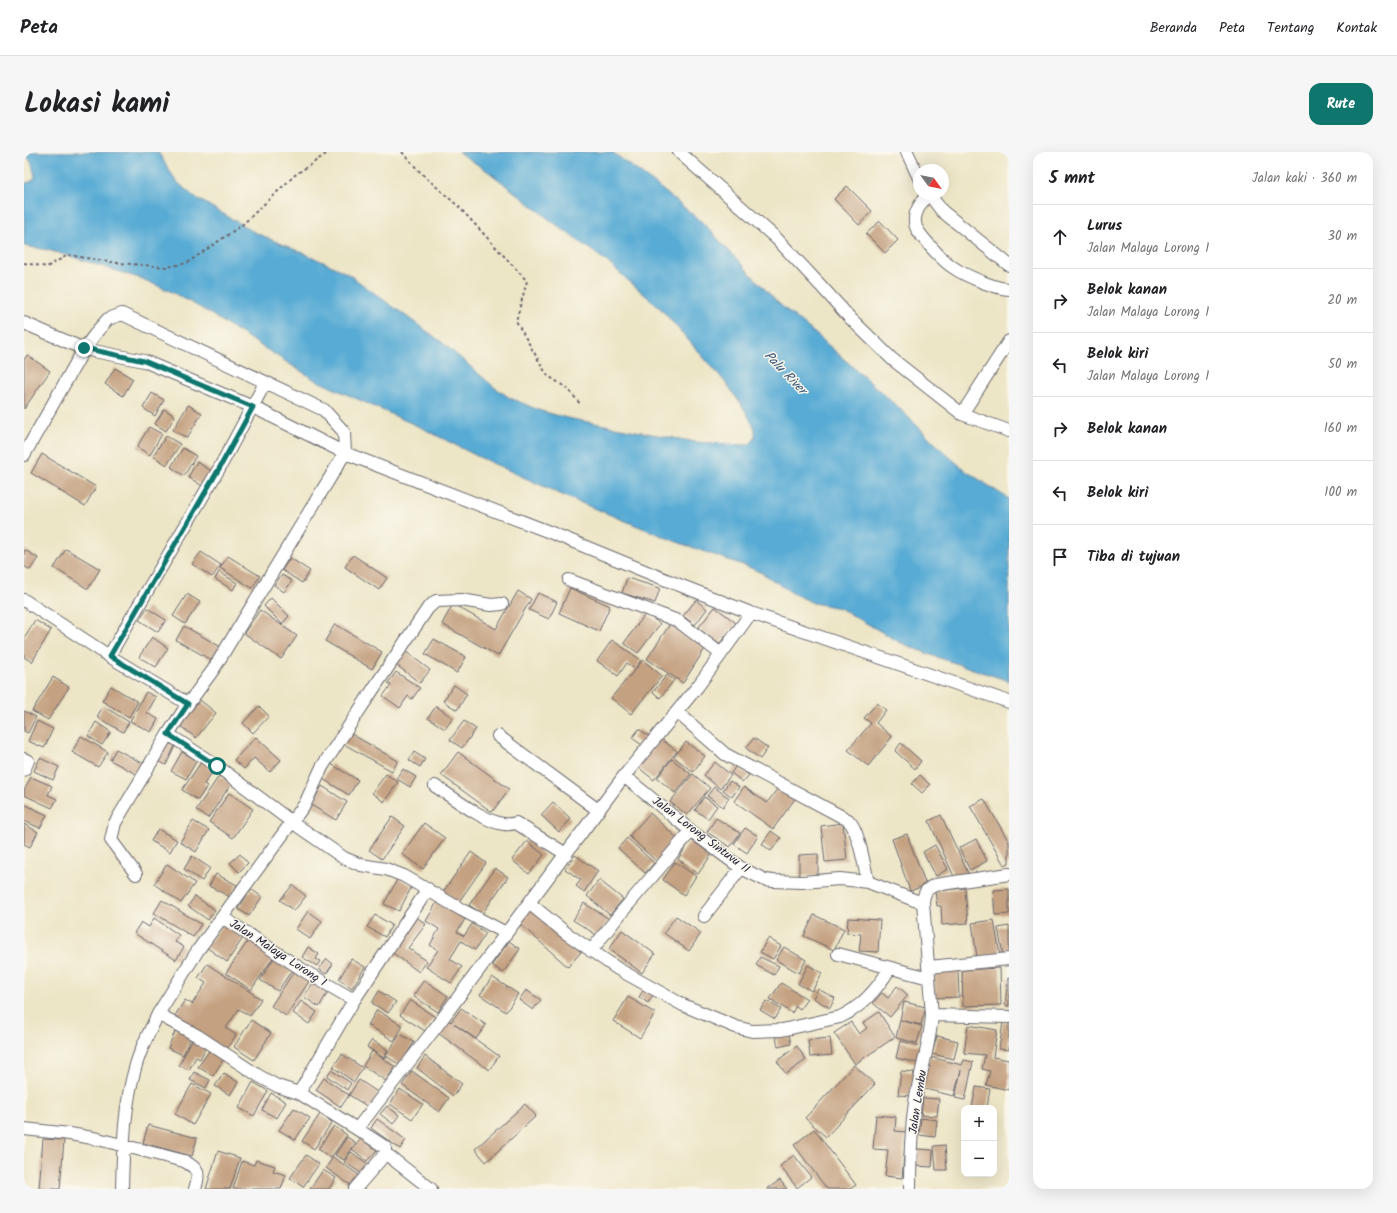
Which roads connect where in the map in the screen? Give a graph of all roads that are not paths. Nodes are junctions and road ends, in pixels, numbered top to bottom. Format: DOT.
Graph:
graph roads {
  1 [pos="679,152"];
  2 [pos="907,152"];
  3 [pos="913,165"];
  4 [pos="924,200"];
  5 [pos="933,200"];
  6 [pos="1009,265"];
  7 [pos="1009,290"];
  8 [pos="24,323"];
  9 [pos="1009,341"];
  10 [pos="84,348"];
  11 [pos="266,383"];
  12 [pos="253,407"];
  13 [pos="962,414"];
  14 [pos="1009,431"];
  15 [pos="345,453"];
  16 [pos="24,455"];
  17 [pos="569,580"];
  18 [pos="24,600"];
  19 [pos="502,604"];
  20 [pos="751,613"];
  21 [pos="721,654"];
  22 [pos="110,656"];
  23 [pos="1009,702"];
  24 [pos="188,704"];
  25 [pos="677,712"];
  26 [pos="168,734"];
  27 [pos="498,736"];
  28 [pos="24,759"];
  29 [pos="24,770"];
  30 [pos="624,776"];
  31 [pos="435,786"];
  32 [pos="598,810"];
  33 [pos="292,822"];
  34 [pos="691,831"];
  35 [pos="566,854"];
  36 [pos="741,868"];
  37 [pos="136,874"];
  38 [pos="1009,874"];
  39 [pos="868,882"];
  40 [pos="428,889"];
  41 [pos="923,902"];
  42 [pos="529,903"];
  43 [pos="704,916"];
  44 [pos="222,917"];
  45 [pos="506,933"];
  46 [pos="591,951"];
  47 [pos="838,954"];
  48 [pos="1009,959"];
  49 [pos="890,968"];
  50 [pos="929,973"];
  51 [pos="354,1000"];
  52 [pos="158,1014"];
  53 [pos="932,1015"];
  54 [pos="1009,1017"];
  55 [pos="299,1094"];
  56 [pos="24,1129"];
  57 [pos="358,1129"];
  58 [pos="123,1146"];
  59 [pos="385,1153"];
  60 [pos="122,1189"];
  61 [pos="195,1189"];
  62 [pos="355,1189"];
  63 [pos="431,1189"];
  64 [pos="910,1189"];
  1 -- 13 [label="street"];
  2 -- 3 [label="street"];
  4 -- 7 [label="street"];
  5 -- 6 [label="street"];
  8 -- 10 [label="street"];
  9 -- 13 [label="street"];
  10 -- 11 [label="street"];
  10 -- 12 [label="street"];
  10 -- 16 [label="street"];
  11 -- 12 [label="street"];
  11 -- 15 [label="street"];
  12 -- 15 [label="street"];
  12 -- 22 [label="street"];
  13 -- 14 [label="street"];
  15 -- 20 [label="street"];
  15 -- 24 [label="street"];
  17 -- 21 [label="street"];
  18 -- 22 [label="street"];
  19 -- 33 [label="street, Jalan Malaya Lorong I"];
  20 -- 21 [label="street"];
  20 -- 23 [label="street"];
  21 -- 25 [label="street"];
  22 -- 24 [label="street"];
  24 -- 26 [label="street"];
  25 -- 30 [label="street"];
  25 -- 39 [label="street"];
  26 -- 33 [label="street"];
  26 -- 37 [label="street"];
  27 -- 32 [label="street"];
  28 -- 29 [label="street"];
  30 -- 32 [label="street"];
  30 -- 34 [label="street, Jalan Lorong Sintuvu II"];
  31 -- 35 [label="street"];
  32 -- 35 [label="street"];
  33 -- 40 [label="street"];
  33 -- 44 [label="street, Jalan Malaya Lorong I"];
  34 -- 36 [label="street, Jalan Lorong Sintuvu II"];
  34 -- 46 [label="street"];
  35 -- 42 [label="street"];
  36 -- 39 [label="street, Jalan Lorong Sintuvu II"];
  36 -- 43 [label="street"];
  38 -- 41 [label="street"];
  39 -- 41 [label="street, Jalan Lorong Sintuvu II"];
  40 -- 45 [label="street"];
  40 -- 51 [label="street"];
  41 -- 50 [label="street, Jalan Lembu"];
  42 -- 45 [label="street"];
  42 -- 46 [label="street"];
  44 -- 51 [label="street, Jalan Malaya Lorong I"];
  44 -- 52 [label="street"];
  45 -- 57 [label="street"];
  46 -- 49 [label="street"];
  47 -- 49 [label="street"];
  48 -- 50 [label="street"];
  49 -- 50 [label="street"];
  50 -- 53 [label="street, Jalan Lembu"];
  51 -- 55 [label="street"];
  52 -- 55 [label="street"];
  52 -- 58 [label="street"];
  53 -- 54 [label="street"];
  53 -- 64 [label="street, Jalan Lembu"];
  55 -- 57 [label="street"];
  56 -- 58 [label="street"];
  57 -- 59 [label="street"];
  58 -- 60 [label="street"];
  58 -- 61 [label="street"];
  59 -- 62 [label="street"];
  59 -- 63 [label="street"];
}
